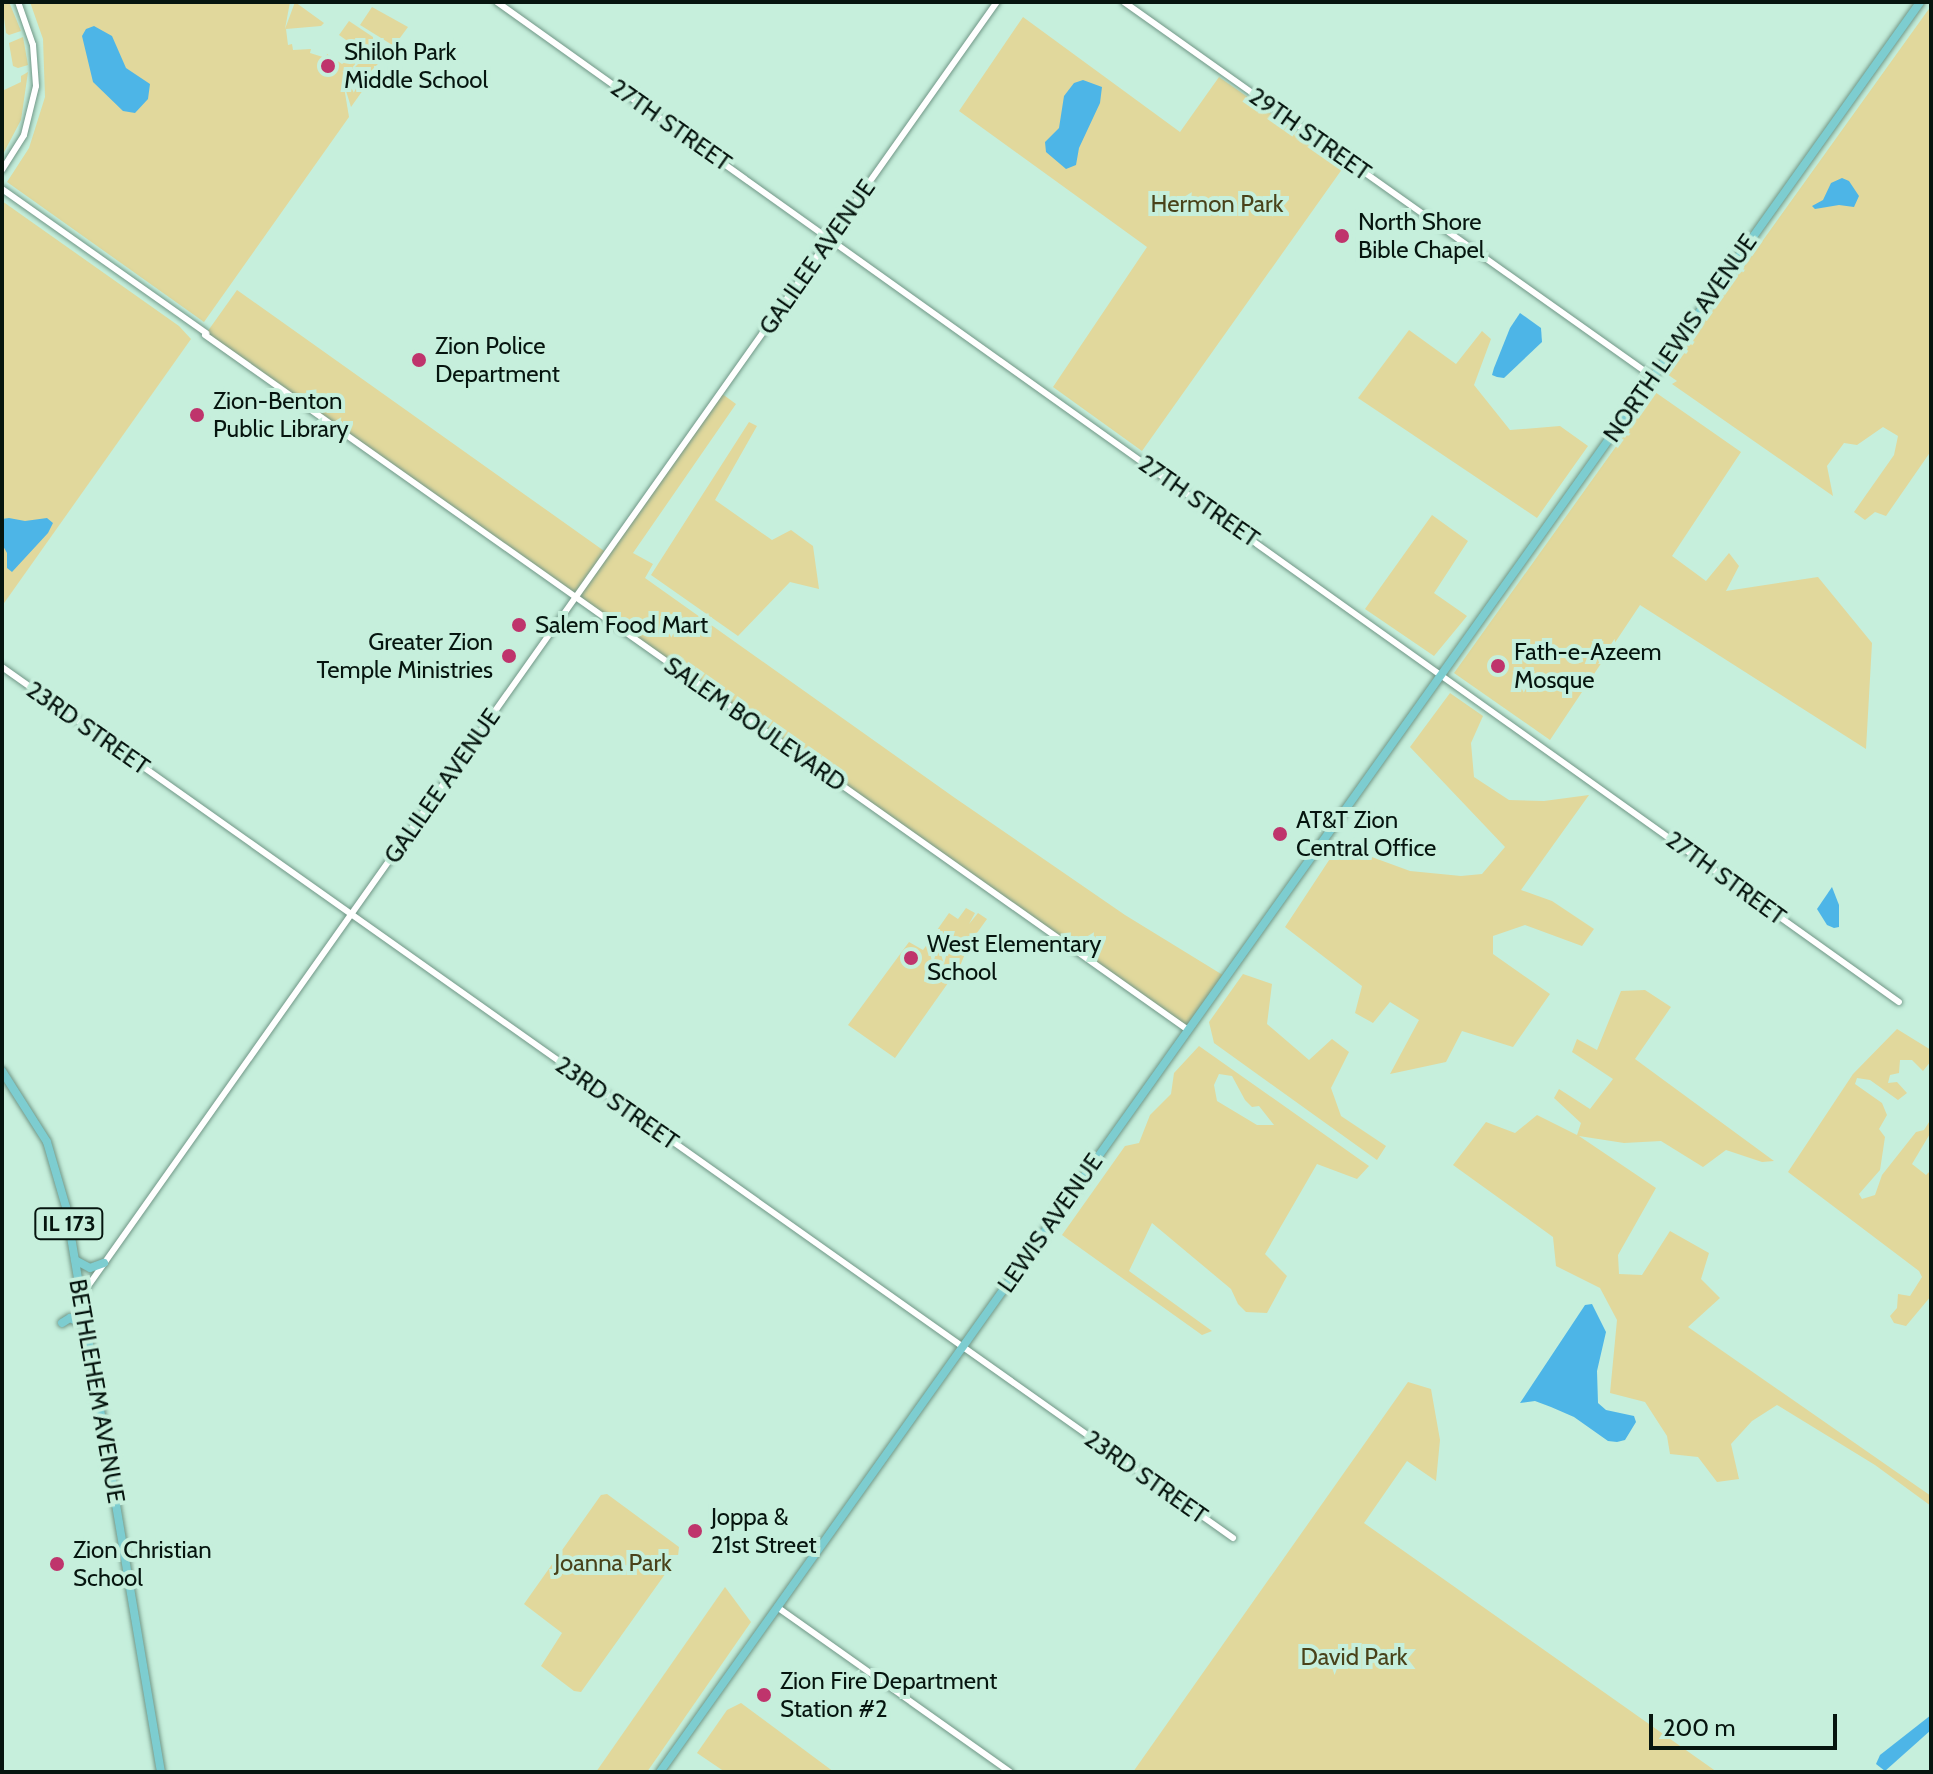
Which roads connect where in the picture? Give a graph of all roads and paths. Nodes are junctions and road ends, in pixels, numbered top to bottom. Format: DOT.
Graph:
graph roads {
  1 [pos="18,2"];
  2 [pos="497,2"];
  3 [pos="997,2"];
  4 [pos="1124,2"];
  5 [pos="1920,2"];
  6 [pos="2,170"];
  7 [pos="2,189"];
  8 [pos="830,238"];
  9 [pos="1653,377"];
  10 [pos="576,598"];
  11 [pos="2,667"];
  12 [pos="1441,674"];
  13 [pos="351,914"];
  14 [pos="1899,1002"];
  15 [pos="1188,1030"];
  16 [pos="2,1071"];
  17 [pos="75,1260"];
  18 [pos="104,1263"];
  19 [pos="81,1296"];
  20 [pos="62,1323"];
  21 [pos="86,1325"];
  22 [pos="962,1347"];
  23 [pos="1233,1538"];
  24 [pos="777,1607"];
  25 [pos="161,1772"];
  26 [pos="660,1772"];
  27 [pos="1010,1772"];
  1 -- 6 [label="street"];
  2 -- 8 [label="street, 27TH STREET"];
  3 -- 8 [label="street, GALILEE AVENUE"];
  4 -- 9 [label="street, 29TH STREET"];
  5 -- 9 [label="main road, NORTH LEWIS AVENUE"];
  7 -- 10 [label="street, SALEM BOULEVARD"];
  8 -- 10 [label="street, GALILEE AVENUE"];
  8 -- 12 [label="street, 27TH STREET"];
  9 -- 12 [label="main road, NORTH LEWIS AVENUE"];
  10 -- 13 [label="street, GALILEE AVENUE"];
  10 -- 15 [label="street, SALEM BOULEVARD"];
  11 -- 13 [label="street, 23RD STREET"];
  12 -- 14 [label="street, 27TH STREET"];
  12 -- 15 [label="main road, LEWIS AVENUE"];
  13 -- 18 [label="street, GALILEE AVENUE"];
  13 -- 22 [label="street, 23RD STREET"];
  15 -- 22 [label="main road, LEWIS AVENUE"];
  16 -- 17 [label="main road, BETHLEHEM AVENUE / IL 173"];
  17 -- 18 [label="main road"];
  17 -- 19 [label="main road, BETHLEHEM AVENUE / IL 173"];
  18 -- 19 [label="street, GALILEE AVENUE"];
  19 -- 21 [label="main road, BETHLEHEM AVENUE / IL 173"];
  20 -- 21 [label="main road"];
  21 -- 25 [label="main road, BETHLEHEM AVENUE / IL 173"];
  22 -- 23 [label="street, 23RD STREET"];
  22 -- 24 [label="main road, LEWIS AVENUE"];
  24 -- 26 [label="main road, LEWIS AVENUE"];
  24 -- 27 [label="street"];
}
